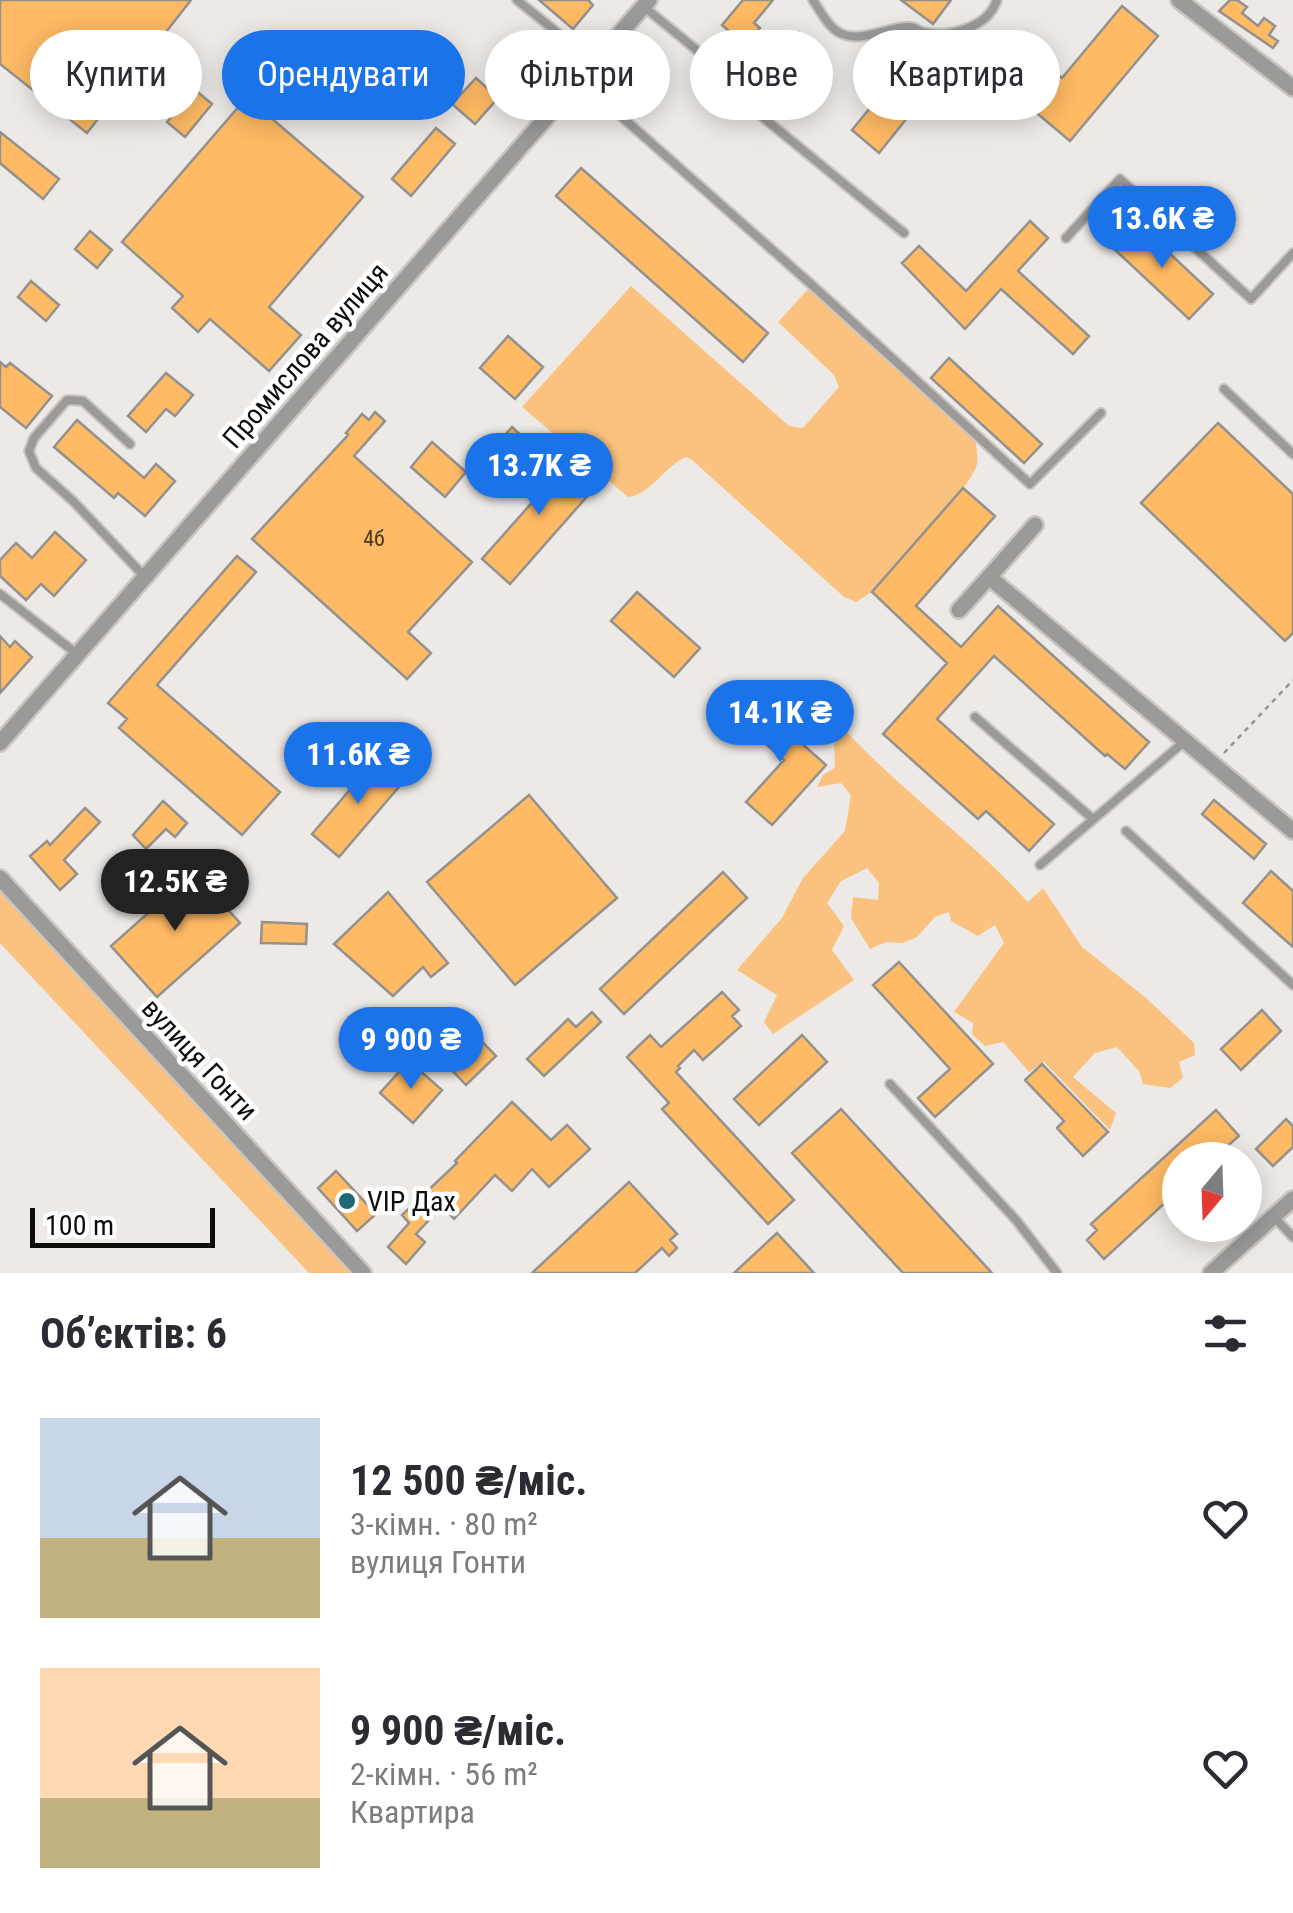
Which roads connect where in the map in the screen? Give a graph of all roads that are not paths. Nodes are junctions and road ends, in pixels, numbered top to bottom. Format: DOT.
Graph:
graph roads {
  1 [pos="517,0"];
  2 [pos="813,0"];
  3 [pos="997,0"];
  4 [pos="1179,0"];
  5 [pos="646,3"];
  6 [pos="554,30"];
  7 [pos="623,30"];
  8 [pos="1293,88"];
  9 [pos="545,120"];
  10 [pos="625,120"];
  11 [pos="904,233"];
  12 [pos="1066,238"];
  13 [pos="1293,253"];
  14 [pos="1224,389"];
  15 [pos="1101,413"];
  16 [pos="130,444"];
  17 [pos="1293,454"];
  18 [pos="1035,525"];
  19 [pos="144,576"];
  20 [pos="989,576"];
  21 [pos="0,594"];
  22 [pos="959,610"];
  23 [pos="77,654"];
  24 [pos="976,718"];
  25 [pos="1185,741"];
  26 [pos="0,743"];
  27 [pos="1093,819"];
  28 [pos="1292,829"];
  29 [pos="1126,832"];
  30 [pos="1040,865"];
  31 [pos="0,878"];
  32 [pos="1293,985"];
  33 [pos="890,1084"];
  34 [pos="1293,1200"];
  35 [pos="1274,1217"];
  36 [pos="1293,1237"];
  37 [pos="363,1273"];
  38 [pos="1057,1273"];
  39 [pos="1211,1273"];
  1 -- 6 [label="lane"];
  2 -- 3 [label="lane"];
  4 -- 8 [label="street"];
  5 -- 7 [label="street, Промислова вулиця"];
  5 -- 11 [label="lane"];
  9 -- 19 [label="street, Промислова вулиця"];
  10 -- 15 [label="lane"];
  12 -- 13 [label="lane"];
  14 -- 17 [label="lane"];
  16 -- 19 [label="lane"];
  18 -- 20 [label="street"];
  19 -- 23 [label="street, Промислова вулиця"];
  20 -- 22 [label="street"];
  20 -- 25 [label="street"];
  21 -- 23 [label="lane"];
  23 -- 26 [label="street, Промислова вулиця"];
  24 -- 27 [label="lane"];
  25 -- 27 [label="lane"];
  25 -- 28 [label="street"];
  27 -- 30 [label="lane"];
  29 -- 32 [label="lane"];
  31 -- 37 [label="street, вулиця Гонти"];
  33 -- 38 [label="lane"];
  34 -- 35 [label="street"];
  35 -- 36 [label="lane"];
  35 -- 39 [label="street"];
}
